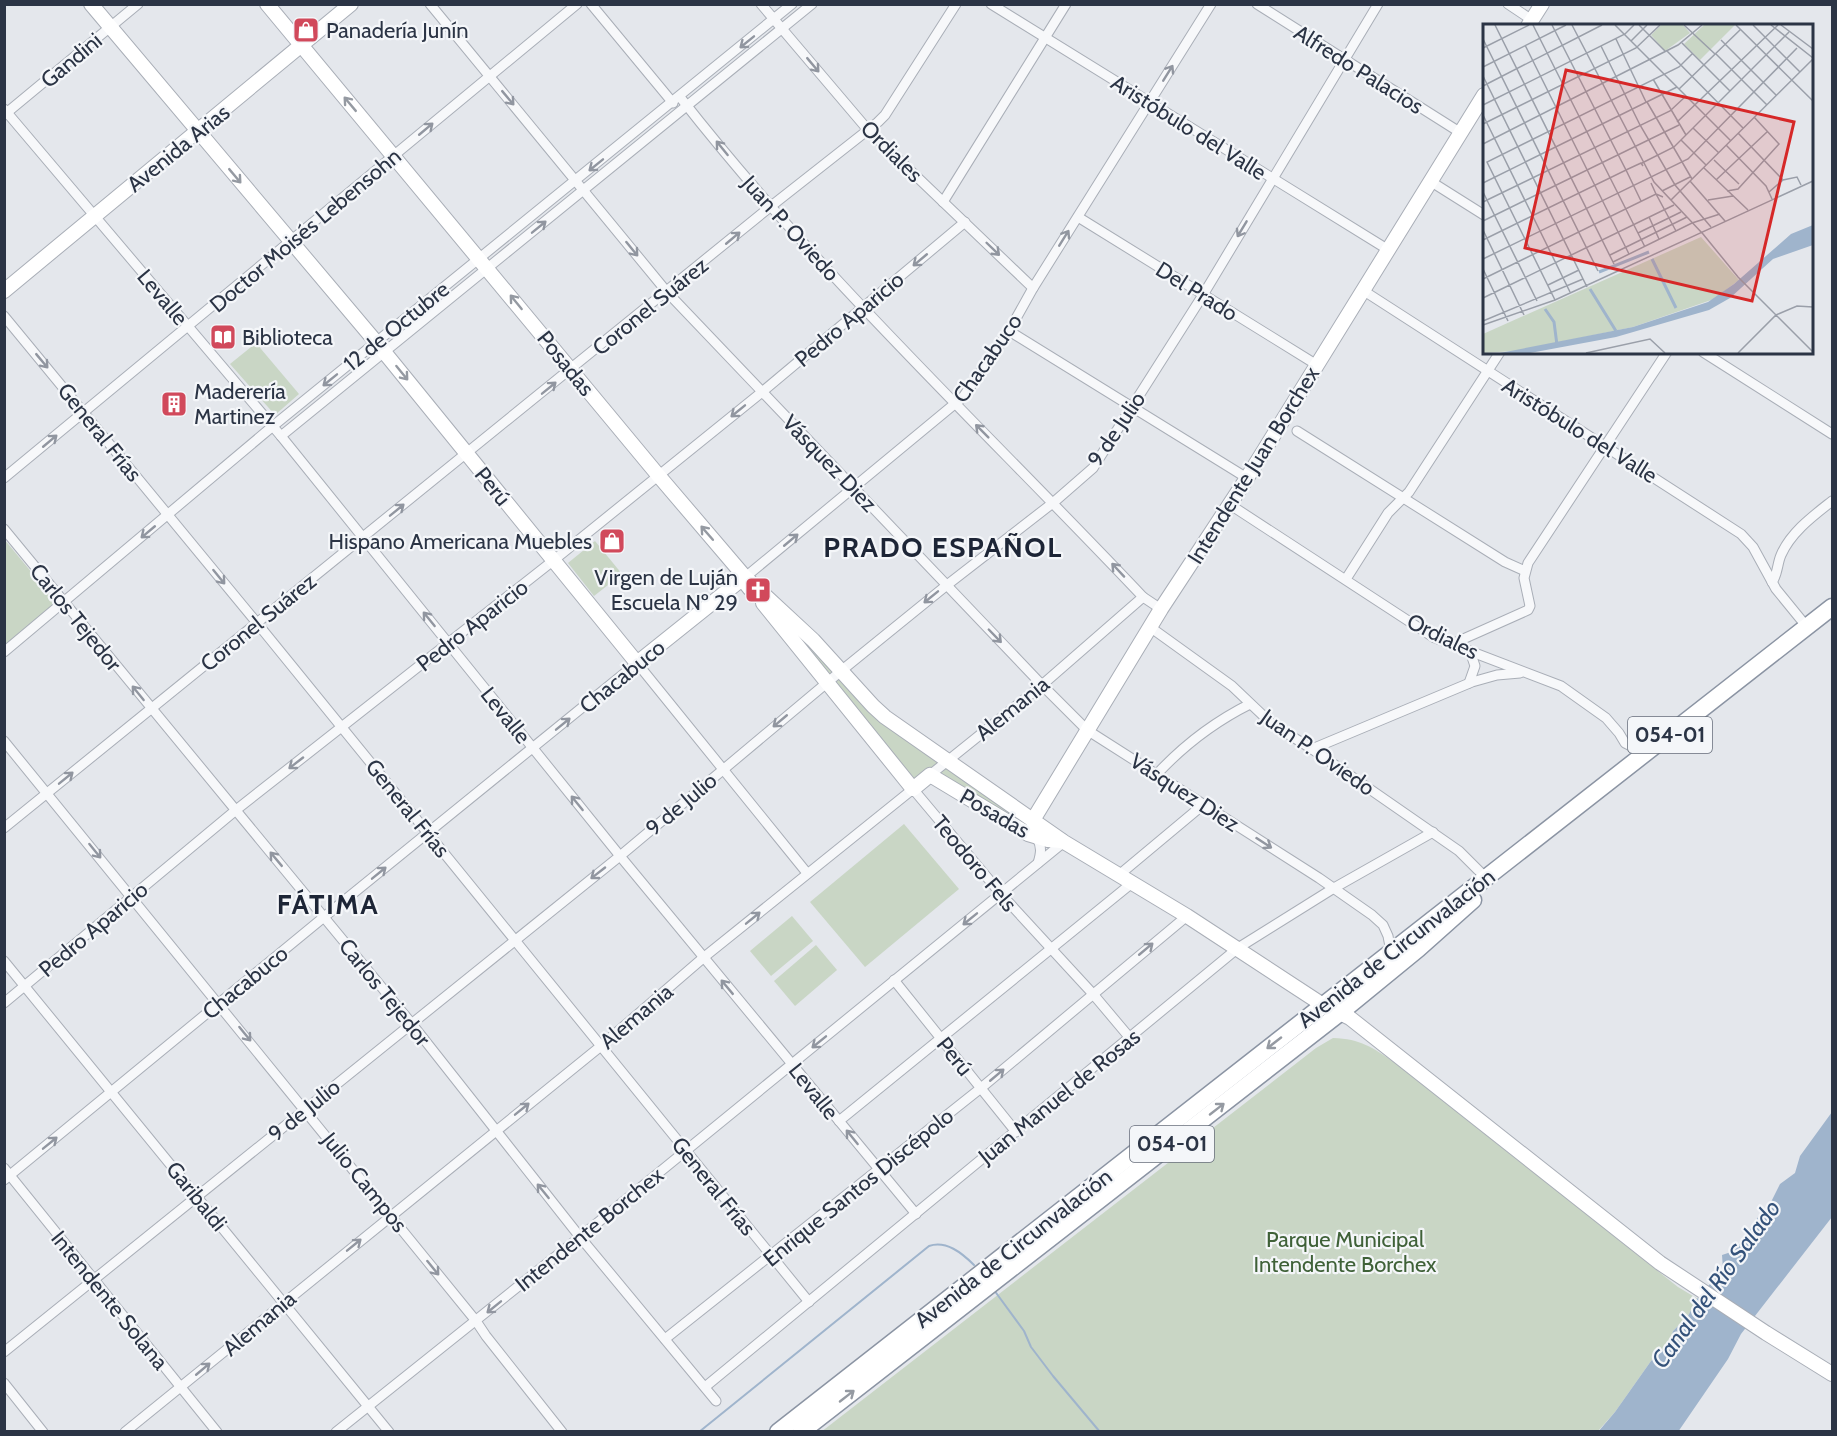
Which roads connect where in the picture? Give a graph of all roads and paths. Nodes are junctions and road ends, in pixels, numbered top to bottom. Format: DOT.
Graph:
graph roads {
  1 [pos="91,4"];
  2 [pos="138,4"];
  3 [pos="267,4"];
  4 [pos="351,4"];
  5 [pos="430,4"];
  6 [pos="577,4"];
  7 [pos="591,4"];
  8 [pos="761,4"];
  9 [pos="792,4"];
  10 [pos="812,4"];
  11 [pos="956,4"];
  12 [pos="991,4"];
  13 [pos="1066,4"];
  14 [pos="1211,4"];
  15 [pos="1257,4"];
  16 [pos="1378,4"];
  17 [pos="1508,4"];
  18 [pos="1542,4"];
  19 [pos="774,20"];
  20 [pos="1530,23"];
  21 [pos="110,28"];
  22 [pos="782,29"];
  23 [pos="1046,38"];
  24 [pos="302,46"];
  25 [pos="1344,60"];
  26 [pos="490,77"];
  27 [pos="1483,98"];
  28 [pos="676,100"];
  29 [pos="1150,102"];
  30 [pos="687,106"];
  31 [pos="5,112"];
  32 [pos="868,130"];
  33 [pos="197,132"];
  34 [pos="1461,133"];
  35 [pos="394,156"];
  36 [pos="1271,178"];
  37 [pos="576,181"];
  38 [pos="1430,181"];
  39 [pos="584,190"];
  40 [pos="944,202"];
  41 [pos="770,207"];
  42 [pos="1483,214"];
  43 [pos="94,216"];
  44 [pos="1078,217"];
  45 [pos="965,222"];
  46 [pos="290,242"];
  47 [pos="1387,249"];
  48 [pos="484,263"];
  49 [pos="1033,288"];
  50 [pos="4,291"];
  51 [pos="1364,291"];
  52 [pos="667,292"];
  53 [pos="1203,295"];
  54 [pos="863,307"];
  55 [pos="4,316"];
  56 [pos="188,326"];
  57 [pos="1009,331"];
  58 [pos="380,347"];
  59 [pos="1499,354"];
  60 [pos="1665,354"];
  61 [pos="1706,354"];
  62 [pos="1317,365"];
  63 [pos="572,370"];
  64 [pos="1487,371"];
  65 [pos="762,392"];
  66 [pos="956,405"];
  67 [pos="1133,406"];
  68 [pos="84,412"];
  69 [pos="273,426"];
  70 [pos="1298,431"];
  71 [pos="1833,434"];
  72 [pos="281,436"];
  73 [pos="1606,447"];
  74 [pos="467,454"];
  75 [pos="658,475"];
  76 [pos="4,478"];
  77 [pos="1246,478"];
  78 [pos="853,488"];
  79 [pos="1403,498"];
  80 [pos="1833,501"];
  81 [pos="1054,502"];
  82 [pos="1229,504"];
  83 [pos="168,515"];
  84 [pos="4,529"];
  85 [pos="363,537"];
  86 [pos="554,560"];
  87 [pos="1526,571"];
  88 [pos="744,578"];
  89 [pos="1346,579"];
  90 [pos="947,585"];
  91 [pos="1774,586"];
  92 [pos="1143,597"];
  93 [pos="64,602"];
  94 [pos="1833,607"];
  95 [pos="1161,609"];
  96 [pos="257,623"];
  97 [pos="1150,627"];
  98 [pos="1806,627"];
  99 [pos="448,643"];
  100 [pos="1452,644"];
  101 [pos="1470,651"];
  102 [pos="4,652"];
  103 [pos="637,663"];
  104 [pos="841,670"];
  105 [pos="1528,673"];
  106 [pos="827,682"];
  107 [pos="1470,683"];
  108 [pos="1042,685"];
  109 [pos="1250,704"];
  110 [pos="151,709"];
  111 [pos="342,727"];
  112 [pos="1088,730"];
  113 [pos="4,741"];
  114 [pos="1625,743"];
  115 [pos="533,749"];
  116 [pos="1312,749"];
  117 [pos="1651,750"];
  118 [pos="948,761"];
  119 [pos="723,768"];
  120 [pos="1628,768"];
  121 [pos="1157,774"];
  122 [pos="930,775"];
  123 [pos="913,789"];
  124 [pos="47,793"];
  125 [pos="1204,804"];
  126 [pos="236,810"];
  127 [pos="1033,820"];
  128 [pos="4,828"];
  129 [pos="1433,832"];
  130 [pos="428,833"];
  131 [pos="1037,838"];
  132 [pos="1064,842"];
  133 [pos="1532,843"];
  134 [pos="620,856"];
  135 [pos="1038,863"];
  136 [pos="807,873"];
  137 [pos="1119,875"];
  138 [pos="1485,877"];
  139 [pos="1132,883"];
  140 [pos="1334,888"];
  141 [pos="1001,894"];
  142 [pos="132,897"];
  143 [pos="1187,916"];
  144 [pos="324,917"];
  145 [pos="515,940"];
  146 [pos="1238,948"];
  147 [pos="1051,950"];
  148 [pos="1391,952"];
  149 [pos="703,958"];
  150 [pos="4,961"];
  151 [pos="894,980"];
  152 [pos="25,986"];
  153 [pos="1093,994"];
  154 [pos="4,1003"];
  155 [pos="219,1003"];
  156 [pos="1323,1005"];
  157 [pos="1341,1012"];
  158 [pos="412,1024"];
  159 [pos="1130,1038"];
  160 [pos="942,1039"];
  161 [pos="601,1046"];
  162 [pos="792,1064"];
  163 [pos="981,1088"];
  164 [pos="112,1092"];
  165 [pos="305,1109"];
  166 [pos="839,1122"];
  167 [pos="495,1131"];
  168 [pos="1016,1131"];
  169 [pos="686,1150"];
  170 [pos="878,1169"];
  171 [pos="6,1174"];
  172 [pos="197,1197"];
  173 [pos="916,1214"];
  174 [pos="391,1215"];
  175 [pos="580,1237"];
  176 [pos="772,1256"];
  177 [pos="94,1280"];
  178 [pos="283,1302"];
  179 [pos="809,1302"];
  180 [pos="476,1321"];
  181 [pos="665,1340"];
  182 [pos="4,1352"];
  183 [pos="1833,1374"];
  184 [pos="4,1383"];
  185 [pos="705,1387"];
  186 [pos="181,1388"];
  187 [pos="716,1401"];
  188 [pos="368,1406"];
  189 [pos="43,1431"];
  190 [pos="124,1431"];
  191 [pos="217,1431"];
  192 [pos="336,1431"];
  193 [pos="389,1431"];
  194 [pos="562,1431"];
  195 [pos="778,1431"];
  196 [pos="801,1431"];
  1 -- 21 [label="main road, Perú"];
  2 -- 21 [label="street, Gandini"];
  3 -- 24 [label="main road, Posadas"];
  4 -- 24 [label="main road, Avenida Arias"];
  5 -- 26 [label="street, Vásquez Diez"];
  6 -- 26 [label="street, Doctor Moisés Lebensohn"];
  7 -- 28 [label="street, Juan P. Oviedo"];
  8 -- 19 [label="street, Ordiales"];
  9 -- 19 [label="street, 12 de Octubre"];
  10 -- 22 [label="street, 12 de Octubre"];
  11 -- 32 [label="street, Coronel Suárez"];
  12 -- 23 [label="street, Aristóbulo del Valle"];
  13 -- 23 [label="street"];
  29 -- 14 [label="street, Chacabuco, one-way"];
  15 -- 25 [label="street, Alfredo Palacios"];
  16 -- 25 [label="street, 9 de Julio"];
  17 -- 20 [label="street"];
  18 -- 20 [label="main road"];
  19 -- 22 [label="street, Ordiales"];
  19 -- 28 [label="street, 12 de Octubre, one-way"];
  21 -- 31 [label="street, Gandini"];
  21 -- 33 [label="main road, Perú"];
  22 -- 30 [label="street, 12 de Octubre"];
  22 -- 32 [label="street, Ordiales, one-way"];
  23 -- 29 [label="street, Aristóbulo del Valle"];
  23 -- 40 [label="street"];
  24 -- 33 [label="main road, Avenida Arias"];
  35 -- 24 [label="main road, Posadas, one-way"];
  25 -- 34 [label="street, Alfredo Palacios"];
  25 -- 36 [label="street, 9 de Julio"];
  35 -- 26 [label="street, Doctor Moisés Lebensohn, one-way"];
  26 -- 37 [label="street, Vásquez Diez, one-way"];
  27 -- 34 [label="main road, Intendente Juan Borchex"];
  28 -- 30 [label="street, Juan P. Oviedo"];
  28 -- 37 [label="street, 12 de Octubre, one-way"];
  29 -- 36 [label="street, Aristóbulo del Valle"];
  29 -- 44 [label="street, Chacabuco"];
  30 -- 39 [label="street, 12 de Octubre"];
  41 -- 30 [label="street, Juan P. Oviedo, one-way"];
  31 -- 43 [label="street, Levalle"];
  32 -- 40 [label="street, Ordiales"];
  32 -- 41 [label="street, Coronel Suárez"];
  33 -- 43 [label="main road, Avenida Arias"];
  33 -- 46 [label="main road, Perú, one-way"];
  34 -- 38 [label="main road, Intendente Juan Borchex"];
  35 -- 46 [label="street, Doctor Moisés Lebensohn"];
  35 -- 48 [label="main road, Posadas"];
  36 -- 47 [label="street, Aristóbulo del Valle"];
  36 -- 53 [label="street, 9 de Julio, one-way"];
  37 -- 39 [label="street, Vásquez Diez"];
  37 -- 48 [label="street, 12 de Octubre"];
  38 -- 42 [label="street"];
  38 -- 47 [label="main road, Intendente Juan Borchex"];
  48 -- 39 [label="street, 12 de Octubre, one-way"];
  39 -- 52 [label="street, Vásquez Diez, one-way"];
  40 -- 45 [label="street, Ordiales"];
  52 -- 41 [label="street, Coronel Suárez, one-way"];
  41 -- 54 [label="street, Juan P. Oviedo"];
  43 -- 50 [label="main road, Avenida Arias"];
  43 -- 56 [label="street, Levalle"];
  49 -- 44 [label="street, Chacabuco, one-way"];
  44 -- 53 [label="street, Del Prado"];
  45 -- 49 [label="street, Ordiales, one-way"];
  45 -- 54 [label="street, Pedro Aparicio, one-way"];
  46 -- 56 [label="street, Doctor Moisés Lebensohn"];
  46 -- 58 [label="main road, Perú"];
  47 -- 51 [label="main road, Intendente Juan Borchex"];
  48 -- 58 [label="street, 12 de Octubre"];
  63 -- 48 [label="main road, Posadas, one-way"];
  49 -- 57 [label="street, Chacabuco"];
  51 -- 62 [label="main road, Intendente Juan Borchex"];
  51 -- 64 [label="street, Aristóbulo del Valle"];
  52 -- 63 [label="street, Coronel Suárez"];
  52 -- 65 [label="street, Vásquez Diez"];
  53 -- 62 [label="street, Del Prado"];
  53 -- 67 [label="street, 9 de Julio"];
  54 -- 65 [label="street, Pedro Aparicio"];
  54 -- 66 [label="street, Juan P. Oviedo"];
  55 -- 68 [label="street, General Frías, one-way"];
  56 -- 68 [label="street, Doctor Moisés Lebensohn"];
  56 -- 69 [label="street, Levalle"];
  57 -- 66 [label="street, Chacabuco"];
  57 -- 67 [label="street"];
  58 -- 69 [label="street, 12 de Octubre, one-way"];
  58 -- 72 [label="street, 12 de Octubre"];
  58 -- 74 [label="main road, Perú, one-way"];
  59 -- 64 [label="street"];
  60 -- 73 [label="street"];
  61 -- 71 [label="street"];
  62 -- 77 [label="main road, Intendente Juan Borchex"];
  74 -- 63 [label="street, Coronel Suárez, one-way"];
  63 -- 75 [label="main road, Posadas"];
  64 -- 73 [label="street, Aristóbulo del Valle"];
  64 -- 79 [label="street"];
  65 -- 75 [label="street, Pedro Aparicio, one-way"];
  65 -- 78 [label="street, Vásquez Diez"];
  66 -- 78 [label="street, Chacabuco"];
  81 -- 66 [label="street, Juan P. Oviedo, one-way"];
  67 -- 77 [label="street"];
  67 -- 81 [label="street, 9 de Julio"];
  76 -- 68 [label="street, Doctor Moisés Lebensohn, one-way"];
  68 -- 83 [label="street, General Frías"];
  69 -- 72 [label="street, Levalle"];
  69 -- 83 [label="street, 12 de Octubre"];
  70 -- 79 [label="street"];
  72 -- 85 [label="street, Levalle"];
  73 -- 87 [label="street"];
  73 -- 91 [label="street, Aristóbulo del Valle"];
  85 -- 74 [label="street, Coronel Suárez, one-way"];
  74 -- 86 [label="main road, Perú"];
  75 -- 86 [label="street, Pedro Aparicio"];
  88 -- 75 [label="main road, Posadas, one-way"];
  77 -- 82 [label="main road, Intendente Juan Borchex"];
  88 -- 78 [label="street, Chacabuco, one-way"];
  78 -- 90 [label="street, Vásquez Diez"];
  79 -- 87 [label="street"];
  79 -- 89 [label="street"];
  80 -- 91 [label="street"];
  81 -- 90 [label="street, 9 de Julio"];
  92 -- 81 [label="street, Juan P. Oviedo, one-way"];
  82 -- 89 [label="street, Ordiales"];
  82 -- 95 [label="main road, Intendente Juan Borchex"];
  83 -- 93 [label="street, 12 de Octubre, one-way"];
  83 -- 96 [label="street, General Frías, one-way"];
  84 -- 93 [label="street, Carlos Tejedor"];
  85 -- 96 [label="street, Coronel Suárez"];
  99 -- 85 [label="street, Levalle, one-way"];
  86 -- 99 [label="street, Pedro Aparicio"];
  86 -- 103 [label="main road, Perú"];
  87 -- 100 [label="street"];
  88 -- 103 [label="main road, Chacabuco"];
  88 -- 104 [label="main road, Posadas"];
  88 -- 106 [label="main road, Posadas"];
  89 -- 100 [label="street, Ordiales"];
  90 -- 104 [label="street, 9 de Julio, one-way"];
  90 -- 108 [label="street, Vásquez Diez, one-way"];
  91 -- 98 [label="street, Aristóbulo del Valle"];
  92 -- 95 [label="street, Juan P. Oviedo"];
  92 -- 108 [label="street, Alemania"];
  93 -- 102 [label="street, 12 de Octubre"];
  110 -- 93 [label="street, Carlos Tejedor, one-way"];
  94 -- 98 [label="highway, Avenida de Circunvalación / 054-01"];
  95 -- 97 [label="main road, Intendente Juan Borchex"];
  96 -- 110 [label="street, Coronel Suárez"];
  96 -- 111 [label="street, General Frías"];
  97 -- 109 [label="street, Juan P. Oviedo"];
  97 -- 112 [label="main road, Intendente Juan Borchex"];
  98 -- 117 [label="highway, Avenida de Circunvalación / 054-01"];
  99 -- 111 [label="street, Pedro Aparicio"];
  99 -- 115 [label="street, Levalle"];
  100 -- 101 [label="street, Ordiales"];
  101 -- 105 [label="street, Ordiales"];
  101 -- 107 [label="street"];
  115 -- 103 [label="street, Chacabuco, one-way"];
  103 -- 119 [label="street, Perú"];
  104 -- 106 [label="street, 9 de Julio"];
  104 -- 118 [label="main road, Posadas"];
  105 -- 107 [label="street"];
  105 -- 114 [label="street, Ordiales"];
  106 -- 119 [label="street, 9 de Julio, one-way"];
  106 -- 123 [label="main road, Teodoro Fels"];
  107 -- 116 [label="street"];
  108 -- 112 [label="street, Vásquez Diez"];
  108 -- 118 [label="street, Alemania"];
  109 -- 116 [label="street, Juan P. Oviedo"];
  109 -- 121 [label="street"];
  124 -- 110 [label="street, Coronel Suárez, one-way"];
  110 -- 126 [label="street, Carlos Tejedor"];
  111 -- 126 [label="street, Pedro Aparicio, one-way"];
  111 -- 130 [label="street, General Frías"];
  112 -- 121 [label="street, Vásquez Diez"];
  112 -- 127 [label="main road, Intendente Juan Borchex"];
  113 -- 124 [label="street, Julio Campos"];
  114 -- 117 [label="street"];
  114 -- 120 [label="street"];
  115 -- 130 [label="street, Chacabuco"];
  134 -- 115 [label="street, Levalle, one-way"];
  116 -- 129 [label="street, Juan P. Oviedo"];
  117 -- 120 [label="highway, Avenida de Circunvalación / 054-01"];
  118 -- 122 [label="street, Alemania"];
  118 -- 127 [label="main road, Posadas"];
  119 -- 134 [label="street, 9 de Julio"];
  119 -- 136 [label="street, Perú"];
  120 -- 133 [label="highway, Avenida de Circunvalación / 054-01"];
  121 -- 125 [label="street, Vásquez Diez"];
  122 -- 123 [label="main road, Alemania"];
  122 -- 131 [label="main road, Posadas"];
  123 -- 136 [label="street, Alemania"];
  123 -- 141 [label="street, Teodoro Fels"];
  124 -- 128 [label="street, Coronel Suárez"];
  124 -- 142 [label="street, Julio Campos, one-way"];
  125 -- 137 [label="street"];
  125 -- 140 [label="street, Vásquez Diez, one-way"];
  126 -- 142 [label="street, Pedro Aparicio"];
  144 -- 126 [label="street, Carlos Tejedor, one-way"];
  127 -- 131 [label="main road"];
  127 -- 132 [label="main road, Posadas"];
  129 -- 138 [label="street, Juan P. Oviedo"];
  129 -- 140 [label="street, Juan Manuel de Rosas"];
  144 -- 130 [label="street, Chacabuco, one-way"];
  130 -- 145 [label="street, General Frías"];
  131 -- 132 [label="main road, Posadas"];
  131 -- 135 [label="street"];
  132 -- 135 [label="street, Intendente Borchex"];
  132 -- 137 [label="main road, Posadas"];
  133 -- 138 [label="highway, Avenida de Circunvalación / 054-01"];
  133 -- 157 [label="highway, Avenida de Circunvalación / 054-01"];
  134 -- 145 [label="street, 9 de Julio, one-way"];
  134 -- 149 [label="street, Levalle"];
  135 -- 141 [label="street, Intendente Borchex"];
  149 -- 136 [label="street, Alemania, one-way"];
  137 -- 139 [label="main road, Posadas"];
  138 -- 148 [label="highway, Avenida de Circunvalación / 054-01"];
  139 -- 143 [label="main road, Posadas"];
  139 -- 147 [label="street"];
  140 -- 146 [label="street, Juan Manuel de Rosas"];
  140 -- 148 [label="street, Vásquez Diez"];
  141 -- 147 [label="street, Teodoro Fels"];
  141 -- 151 [label="street, Intendente Borchex, one-way"];
  142 -- 152 [label="street, Pedro Aparicio"];
  142 -- 155 [label="street, Julio Campos"];
  143 -- 146 [label="main road, Posadas"];
  153 -- 143 [label="street, Enrique Santos Discépolo, one-way"];
  144 -- 155 [label="street, Chacabuco"];
  144 -- 158 [label="street, Carlos Tejedor"];
  145 -- 158 [label="street, 9 de Julio"];
  145 -- 161 [label="street, General Frías"];
  146 -- 156 [label="main road, Posadas"];
  146 -- 159 [label="street, Juan Manuel de Rosas"];
  147 -- 153 [label="street, Teodoro Fels"];
  147 -- 160 [label="street"];
  148 -- 156 [label="highway, Avenida de Circunvalación / 054-01"];
  149 -- 161 [label="street, Alemania"];
  162 -- 149 [label="street, Levalle, one-way"];
  150 -- 152 [label="street, Garibaldi"];
  151 -- 160 [label="street, Perú"];
  151 -- 162 [label="street, Intendente Borchex, one-way"];
  152 -- 154 [label="street, Pedro Aparicio"];
  152 -- 164 [label="street, Garibaldi"];
  153 -- 159 [label="street, Teodoro Fels"];
  163 -- 153 [label="street, Enrique Santos Discépolo, one-way"];
  155 -- 164 [label="street, Chacabuco"];
  155 -- 165 [label="street, Julio Campos, one-way"];
  156 -- 157 [label="main road, Posadas"];
  156 -- 195 [label="highway, Avenida de Circunvalación / 054-01, one-way"];
  157 -- 183 [label="main road, Posadas"];
  196 -- 157 [label="highway, Avenida de Circunvalación / 054-01, one-way"];
  158 -- 165 [label="street, 9 de Julio"];
  158 -- 167 [label="street, Carlos Tejedor"];
  159 -- 168 [label="street, Juan Manuel de Rosas"];
  160 -- 163 [label="street, Perú"];
  160 -- 166 [label="street"];
  167 -- 161 [label="street, Alemania, one-way"];
  161 -- 169 [label="street, General Frías"];
  162 -- 166 [label="street, Levalle"];
  162 -- 169 [label="street, Intendente Borchex"];
  163 -- 168 [label="street, Perú"];
  163 -- 170 [label="street, Enrique Santos Discépolo"];
  171 -- 164 [label="street, Chacabuco, one-way"];
  164 -- 172 [label="street, Garibaldi"];
  165 -- 172 [label="street, 9 de Julio"];
  165 -- 174 [label="street, Julio Campos"];
  170 -- 166 [label="street, Levalle, one-way"];
  167 -- 174 [label="street, Alemania"];
  175 -- 167 [label="street, Carlos Tejedor, one-way"];
  168 -- 173 [label="street, Juan Manuel de Rosas"];
  169 -- 175 [label="street, Intendente Borchex"];
  169 -- 176 [label="street, General Frías"];
  170 -- 173 [label="street, Levalle"];
  170 -- 176 [label="street, Enrique Santos Discépolo"];
  171 -- 177 [label="street, Intendente Solana"];
  172 -- 177 [label="street, 9 de Julio"];
  172 -- 178 [label="street, Garibaldi"];
  173 -- 179 [label="street, Juan Manuel de Rosas"];
  178 -- 174 [label="street, Alemania, one-way"];
  174 -- 180 [label="street, Julio Campos, one-way"];
  175 -- 180 [label="street, Intendente Borchex, one-way"];
  175 -- 181 [label="street, Carlos Tejedor"];
  176 -- 179 [label="street, General Frías"];
  176 -- 181 [label="street, Enrique Santos Discépolo"];
  177 -- 182 [label="street, 9 de Julio"];
  177 -- 186 [label="street, Intendente Solana"];
  186 -- 178 [label="street, Alemania, one-way"];
  178 -- 188 [label="street, Garibaldi"];
  179 -- 185 [label="street, Juan Manuel de Rosas"];
  180 -- 188 [label="street, Intendente Borchex"];
  180 -- 194 [label="street, Julio Campos"];
  181 -- 185 [label="street, Carlos Tejedor"];
  184 -- 189 [label="street"];
  185 -- 187 [label="street, Carlos Tejedor"];
  186 -- 190 [label="street, Alemania"];
  186 -- 191 [label="street, Intendente Solana"];
  188 -- 192 [label="street, Intendente Borchex"];
  188 -- 193 [label="street, Garibaldi"];
}
